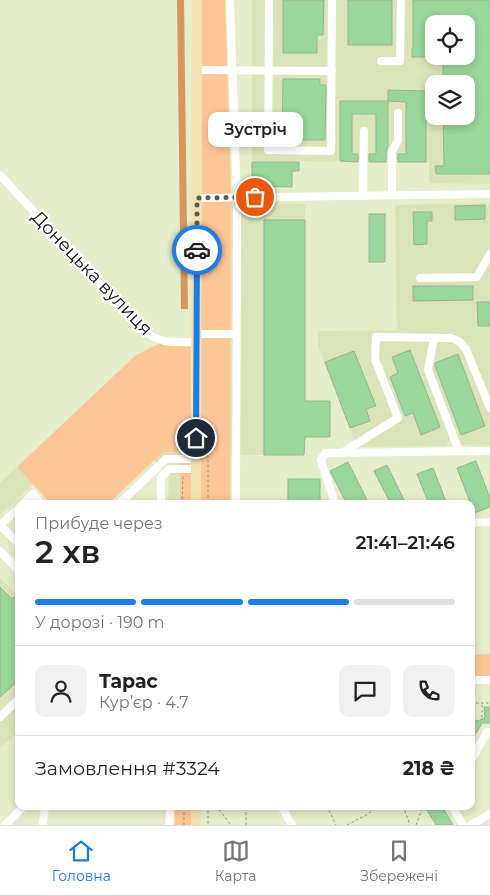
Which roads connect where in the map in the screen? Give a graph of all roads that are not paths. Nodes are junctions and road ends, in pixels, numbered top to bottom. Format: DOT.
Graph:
graph roads {
  1 [pos="198,0"];
  2 [pos="230,0"];
  3 [pos="269,0"];
  4 [pos="332,0"];
  5 [pos="401,0"];
  6 [pos="381,61"];
  7 [pos="197,70"];
  8 [pos="233,71"];
  9 [pos="269,71"];
  10 [pos="332,71"];
  11 [pos="398,112"];
  12 [pos="364,131"];
  13 [pos="0,176"];
  14 [pos="490,194"];
  15 [pos="363,196"];
  16 [pos="392,196"];
  17 [pos="236,197"];
  18 [pos="197,198"];
  19 [pos="490,254"];
  20 [pos="420,278"];
  21 [pos="236,334"];
  22 [pos="197,338"];
  23 [pos="434,338"];
  24 [pos="490,408"];
  25 [pos="345,451"];
  26 [pos="459,451"];
  27 [pos="490,451"];
  28 [pos="196,464"];
  29 [pos="154,470"];
  30 [pos="161,477"];
  31 [pos="27,500"];
  32 [pos="38,500"];
  33 [pos="123,500"];
  34 [pos="161,500"];
  35 [pos="196,500"];
  36 [pos="236,500"];
  37 [pos="334,500"];
  38 [pos="15,512"];
  39 [pos="490,522"];
  40 [pos="475,523"];
  41 [pos="0,525"];
  42 [pos="15,540"];
  43 [pos="0,551"];
  44 [pos="15,567"];
  45 [pos="475,680"];
  46 [pos="490,680"];
  47 [pos="15,704"];
  48 [pos="0,717"];
  49 [pos="490,732"];
  50 [pos="475,754"];
  51 [pos="20,810"];
  52 [pos="45,810"];
  53 [pos="170,810"];
  54 [pos="196,810"];
  55 [pos="283,810"];
  56 [pos="454,810"];
  57 [pos="490,814"];
  58 [pos="5,825"];
  59 [pos="43,825"];
  60 [pos="170,825"];
  61 [pos="196,825"];
  62 [pos="292,825"];
  63 [pos="463,825"];
  64 [pos="470,825"];
  1 -- 7 [label="main road"];
  2 -- 8 [label="street"];
  3 -- 9 [label="street"];
  4 -- 10 [label="street"];
  5 -- 6 [label="street"];
  7 -- 8 [label="street"];
  7 -- 18 [label="main road"];
  8 -- 9 [label="street"];
  8 -- 17 [label="street"];
  9 -- 10 [label="street"];
  9 -- 10 [label="street"];
  11 -- 16 [label="street"];
  12 -- 15 [label="street"];
  13 -- 22 [label="street, Донецька вулиця"];
  14 -- 16 [label="street"];
  15 -- 16 [label="street"];
  15 -- 17 [label="street"];
  17 -- 18 [label="street"];
  17 -- 21 [label="street"];
  18 -- 22 [label="main road"];
  19 -- 20 [label="street"];
  21 -- 22 [label="street, Донецька вулиця"];
  21 -- 36 [label="street"];
  22 -- 28 [label="main road"];
  23 -- 24 [label="street"];
  23 -- 25 [label="street"];
  23 -- 26 [label="street"];
  25 -- 26 [label="street"];
  25 -- 37 [label="street"];
  26 -- 27 [label="street"];
  28 -- 29 [label="street"];
  28 -- 30 [label="street"];
  28 -- 35 [label="main road"];
  29 -- 30 [label="street"];
  29 -- 33 [label="street"];
  30 -- 34 [label="street"];
  31 -- 32 [label="street"];
  38 -- 41 [label="street"];
  39 -- 40 [label="street"];
  41 -- 42 [label="street"];
  43 -- 44 [label="street"];
  45 -- 46 [label="street"];
  47 -- 48 [label="street"];
  49 -- 50 [label="street"];
  51 -- 58 [label="street"];
  52 -- 59 [label="street"];
  53 -- 60 [label="street"];
  54 -- 61 [label="main road"];
  55 -- 62 [label="street"];
  56 -- 63 [label="street"];
  57 -- 64 [label="street"];
}
